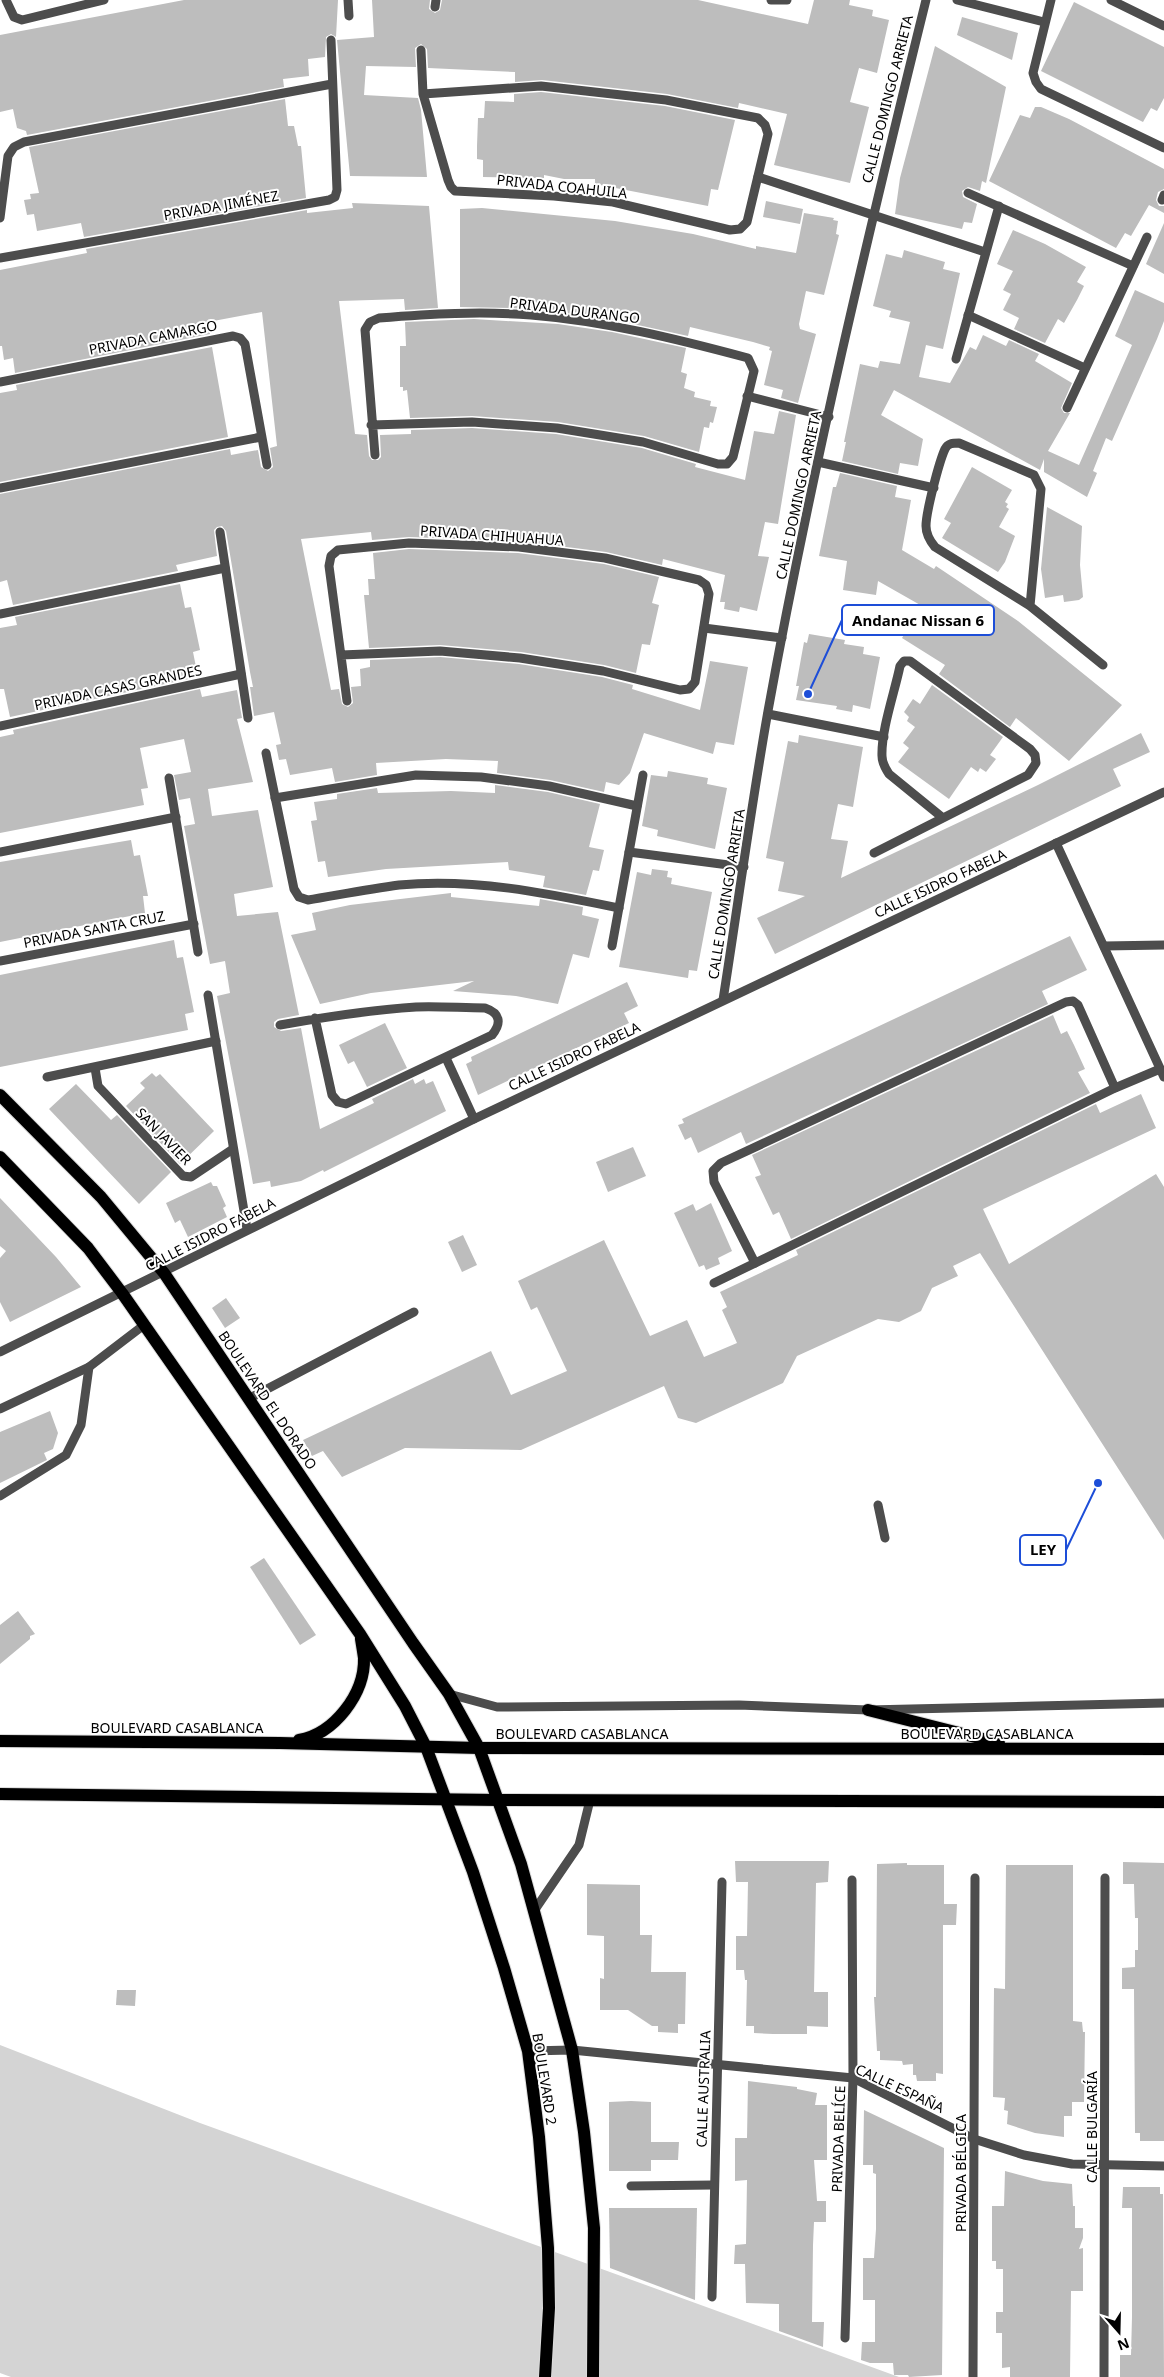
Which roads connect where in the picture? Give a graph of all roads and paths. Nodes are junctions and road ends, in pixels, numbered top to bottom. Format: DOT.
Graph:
graph roads {
  1 [pos="6,0"];
  2 [pos="104,0"];
  3 [pos="348,0"];
  4 [pos="771,0"];
  5 [pos="787,0"];
  6 [pos="926,0"];
  7 [pos="957,0"];
  8 [pos="1051,0"];
  9 [pos="1111,0"];
  10 [pos="349,16"];
  11 [pos="1044,22"];
  12 [pos="1164,26"];
  13 [pos="331,40"];
  14 [pos="421,50"];
  15 [pos="332,84"];
  16 [pos="423,94"];
  17 [pos="1164,148"];
  18 [pos="758,177"];
  19 [pos="1,188"];
  20 [pos="968,193"];
  21 [pos="999,206"];
  22 [pos="872,216"];
  23 [pos="0,218"];
  24 [pos="1147,238"];
  25 [pos="986,252"];
  26 [pos="0,258"];
  27 [pos="1133,266"];
  28 [pos="968,315"];
  29 [pos="956,359"];
  30 [pos="1086,368"];
  31 [pos="0,382"];
  32 [pos="747,396"];
  33 [pos="1067,408"];
  34 [pos="829,417"];
  35 [pos="371,425"];
  36 [pos="261,438"];
  37 [pos="375,455"];
  38 [pos="818,462"];
  39 [pos="266,465"];
  40 [pos="0,488"];
  41 [pos="934,488"];
  42 [pos="220,532"];
  43 [pos="225,568"];
  44 [pos="1030,606"];
  45 [pos="0,614"];
  46 [pos="704,628"];
  47 [pos="782,638"];
  48 [pos="341,655"];
  49 [pos="1102,665"];
  50 [pos="241,674"];
  51 [pos="347,701"];
  52 [pos="768,714"];
  53 [pos="248,718"];
  54 [pos="0,726"];
  55 [pos="884,737"];
  56 [pos="266,752"];
  57 [pos="643,775"];
  58 [pos="170,778"];
  59 [pos="1164,792"];
  60 [pos="274,798"];
  61 [pos="637,806"];
  62 [pos="176,817"];
  63 [pos="943,818"];
  64 [pos="1056,843"];
  65 [pos="0,852"];
  66 [pos="629,852"];
  67 [pos="874,854"];
  68 [pos="744,867"];
  69 [pos="619,908"];
  70 [pos="194,924"];
  71 [pos="1164,945"];
  72 [pos="612,946"];
  73 [pos="1104,946"];
  74 [pos="198,952"];
  75 [pos="0,961"];
  76 [pos="208,996"];
  77 [pos="723,1000"];
  78 [pos="315,1018"];
  79 [pos="280,1025"];
  80 [pos="216,1041"];
  81 [pos="446,1058"];
  82 [pos="95,1068"];
  83 [pos="1160,1069"];
  84 [pos="47,1077"];
  85 [pos="1164,1078"];
  86 [pos="1115,1088"];
  87 [pos="0,1095"];
  88 [pos="474,1119"];
  89 [pos="233,1149"];
  90 [pos="0,1157"];
  91 [pos="247,1229"];
  92 [pos="755,1263"];
  93 [pos="164,1273"];
  94 [pos="714,1283"];
  95 [pos="122,1293"];
  96 [pos="414,1312"];
  97 [pos="144,1325"];
  98 [pos="0,1352"];
  99 [pos="89,1367"];
  100 [pos="248,1398"];
  101 [pos="0,1409"];
  102 [pos="0,1496"];
  103 [pos="878,1505"];
  104 [pos="885,1538"];
  105 [pos="360,1634"];
  106 [pos="449,1694"];
  107 [pos="1164,1703"];
  108 [pos="868,1710"];
  109 [pos="0,1741"];
  110 [pos="280,1743"];
  111 [pos="426,1747"];
  112 [pos="480,1748"];
  113 [pos="1018,1748"];
  114 [pos="1164,1749"];
  115 [pos="0,1794"];
  116 [pos="445,1798"];
  117 [pos="499,1800"];
  118 [pos="590,1800"];
  119 [pos="1164,1802"];
  120 [pos="974,1878"];
  121 [pos="1105,1878"];
  122 [pos="852,1880"];
  123 [pos="722,1882"];
  124 [pos="534,1911"];
  125 [pos="572,2050"];
  126 [pos="528,2051"];
  127 [pos="717,2064"];
  128 [pos="853,2078"];
  129 [pos="974,2138"];
  130 [pos="1104,2165"];
  131 [pos="1164,2166"];
  132 [pos="713,2185"];
  133 [pos="631,2186"];
  134 [pos="712,2297"];
  135 [pos="845,2338"];
  136 [pos="545,2377"];
  137 [pos="593,2377"];
  138 [pos="973,2377"];
  139 [pos="1104,2377"];
  1 -- 2 [label="street"];
  3 -- 10 [label="street"];
  4 -- 5 [label="street"];
  6 -- 22 [label="street, CALLE DOMINGO ARRIETA"];
  7 -- 11 [label="street"];
  8 -- 11 [label="street"];
  9 -- 12 [label="street"];
  11 -- 17 [label="street"];
  13 -- 15 [label="street, PRIVADA JIMÉNEZ"];
  14 -- 16 [label="street, PRIVADA COAHUILA"];
  15 -- 19 [label="street"];
  15 -- 26 [label="street, PRIVADA JIMÉNEZ"];
  16 -- 18 [label="street, PRIVADA COAHUILA"];
  16 -- 18 [label="street, PRIVADA COAHUILA"];
  18 -- 22 [label="street"];
  19 -- 23 [label="street"];
  20 -- 21 [label="street"];
  21 -- 25 [label="street"];
  21 -- 27 [label="street"];
  22 -- 25 [label="street"];
  22 -- 34 [label="street, CALLE DOMINGO ARRIETA"];
  24 -- 27 [label="street"];
  25 -- 28 [label="street"];
  27 -- 30 [label="street"];
  28 -- 29 [label="street"];
  28 -- 30 [label="street"];
  30 -- 33 [label="street"];
  31 -- 36 [label="street, PRIVADA CAMARGO"];
  32 -- 34 [label="street"];
  32 -- 35 [label="street, PRIVADA DURANGO"];
  32 -- 35 [label="street, PRIVADA DURANGO"];
  34 -- 38 [label="street, CALLE DOMINGO ARRIETA"];
  35 -- 37 [label="street, PRIVADA DURANGO"];
  36 -- 39 [label="street, PRIVADA CAMARGO"];
  36 -- 40 [label="street"];
  38 -- 41 [label="street"];
  38 -- 47 [label="street, CALLE DOMINGO ARRIETA"];
  41 -- 44 [label="street"];
  41 -- 44 [label="street"];
  42 -- 43 [label="street"];
  43 -- 45 [label="street"];
  43 -- 50 [label="street"];
  44 -- 49 [label="street"];
  46 -- 47 [label="street"];
  46 -- 48 [label="street, PRIVADA CHIHUAHUA"];
  46 -- 48 [label="street, PRIVADA CHIHUAHUA"];
  47 -- 52 [label="street, CALLE DOMINGO ARRIETA"];
  48 -- 51 [label="street, PRIVADA CHIHUAHUA"];
  50 -- 53 [label="street"];
  50 -- 54 [label="street, PRIVADA CASAS GRANDES"];
  52 -- 55 [label="street"];
  52 -- 68 [label="street, CALLE DOMINGO ARRIETA"];
  55 -- 63 [label="street"];
  55 -- 63 [label="street"];
  56 -- 60 [label="street"];
  57 -- 61 [label="street"];
  58 -- 62 [label="street"];
  59 -- 64 [label="street, CALLE ISIDRO FABELA"];
  60 -- 61 [label="street"];
  60 -- 69 [label="street"];
  61 -- 66 [label="street"];
  62 -- 65 [label="street"];
  62 -- 70 [label="street"];
  63 -- 67 [label="street"];
  64 -- 73 [label="street"];
  64 -- 77 [label="street, CALLE ISIDRO FABELA"];
  66 -- 68 [label="street"];
  66 -- 69 [label="street"];
  68 -- 77 [label="street, CALLE DOMINGO ARRIETA"];
  69 -- 72 [label="street"];
  70 -- 74 [label="street"];
  70 -- 75 [label="street, PRIVADA SANTA CRUZ"];
  71 -- 73 [label="street"];
  73 -- 83 [label="street"];
  76 -- 80 [label="street"];
  77 -- 88 [label="street, CALLE ISIDRO FABELA"];
  78 -- 79 [label="street"];
  78 -- 81 [label="street"];
  78 -- 81 [label="street"];
  80 -- 82 [label="street"];
  80 -- 89 [label="street"];
  81 -- 88 [label="street"];
  82 -- 84 [label="street"];
  82 -- 89 [label="street, SAN JAVIER"];
  83 -- 85 [label="street"];
  83 -- 86 [label="street"];
  86 -- 92 [label="street"];
  86 -- 92 [label="street"];
  87 -- 93 [label="main road, BOULEVARD EL DORADO"];
  88 -- 91 [label="street, CALLE ISIDRO FABELA"];
  89 -- 91 [label="street"];
  90 -- 95 [label="main road"];
  91 -- 93 [label="street, CALLE ISIDRO FABELA"];
  92 -- 94 [label="street"];
  93 -- 95 [label="street, CALLE ISIDRO FABELA"];
  93 -- 100 [label="main road, BOULEVARD EL DORADO"];
  95 -- 97 [label="main road"];
  95 -- 98 [label="street, CALLE ISIDRO FABELA"];
  96 -- 100 [label="street"];
  97 -- 99 [label="street"];
  97 -- 105 [label="main road"];
  99 -- 101 [label="street"];
  99 -- 102 [label="street"];
  100 -- 106 [label="main road, BOULEVARD EL DORADO"];
  103 -- 104 [label="street"];
  105 -- 110 [label="main road"];
  105 -- 111 [label="main road"];
  106 -- 108 [label="street"];
  106 -- 112 [label="main road, BOULEVARD EL DORADO"];
  107 -- 108 [label="street"];
  108 -- 113 [label="main road"];
  109 -- 110 [label="main road, BOULEVARD CASABLANCA"];
  110 -- 111 [label="main road, BOULEVARD CASABLANCA"];
  111 -- 112 [label="main road, BOULEVARD CASABLANCA"];
  111 -- 116 [label="main road, BOULEVARD 2"];
  112 -- 113 [label="main road, BOULEVARD CASABLANCA"];
  112 -- 117 [label="main road, BOULEVARD EL DORADO"];
  113 -- 114 [label="main road, BOULEVARD CASABLANCA"];
  115 -- 116 [label="main road"];
  116 -- 117 [label="main road"];
  116 -- 126 [label="main road, BOULEVARD 2"];
  117 -- 118 [label="main road"];
  117 -- 124 [label="main road, BOULEVARD 2"];
  118 -- 119 [label="main road"];
  118 -- 124 [label="street"];
  120 -- 129 [label="street, PRIVADA BÉLGICA"];
  121 -- 130 [label="street, CALLE BULGARÍA"];
  122 -- 128 [label="street, PRIVADA BELÍCE"];
  123 -- 127 [label="street, CALLE AUSTRALIA"];
  124 -- 125 [label="main road, BOULEVARD 2"];
  125 -- 126 [label="street, CALLE ESPAÑA"];
  125 -- 127 [label="street, CALLE ESPAÑA"];
  125 -- 137 [label="main road, BOULEVARD 2"];
  126 -- 136 [label="main road, BOULEVARD 2"];
  127 -- 128 [label="street, CALLE ESPAÑA"];
  127 -- 132 [label="street, CALLE AUSTRALIA"];
  128 -- 129 [label="street, CALLE ESPAÑA"];
  128 -- 135 [label="street, PRIVADA BELÍCE"];
  129 -- 130 [label="street, CALLE ESPAÑA"];
  129 -- 138 [label="street, PRIVADA BÉLGICA"];
  130 -- 131 [label="street, CALLE ESPAÑA"];
  130 -- 139 [label="street, CALLE BULGARÍA"];
  132 -- 133 [label="street"];
  132 -- 134 [label="street, CALLE AUSTRALIA"];
}
